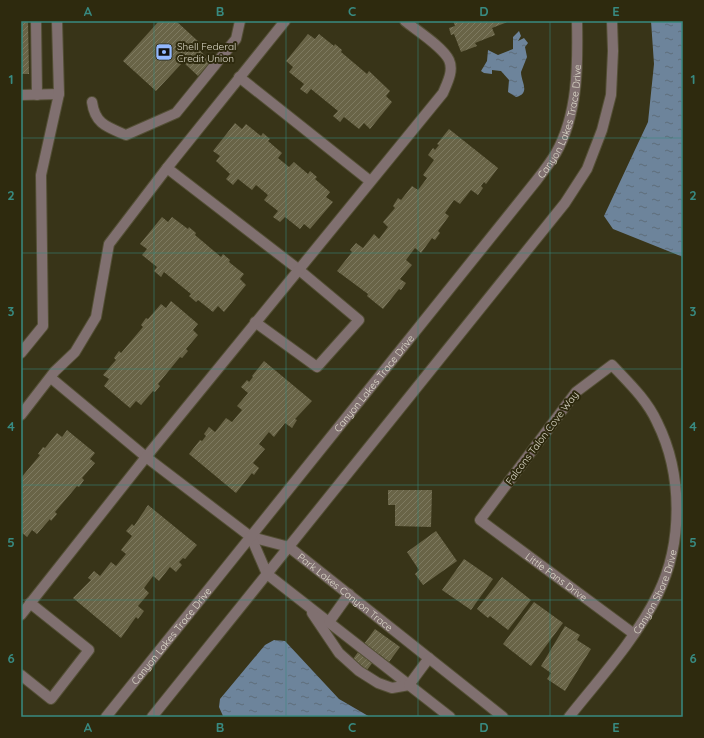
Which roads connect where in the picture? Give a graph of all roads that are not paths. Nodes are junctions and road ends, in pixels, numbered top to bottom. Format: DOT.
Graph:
graph roads {
  1 [pos="36,21"];
  2 [pos="57,21"];
  3 [pos="240,21"];
  4 [pos="285,21"];
  5 [pos="405,21"];
  6 [pos="577,21"];
  7 [pos="612,21"];
  8 [pos="240,77"];
  9 [pos="59,94"];
  10 [pos="21,95"];
  11 [pos="38,95"];
  12 [pos="92,102"];
  13 [pos="167,168"];
  14 [pos="370,181"];
  15 [pos="298,269"];
  16 [pos="255,322"];
  17 [pos="21,353"];
  18 [pos="612,365"];
  19 [pos="51,378"];
  20 [pos="21,415"];
  21 [pos="146,457"];
  22 [pos="480,520"];
  23 [pos="251,537"];
  24 [pos="289,547"];
  25 [pos="267,574"];
  26 [pos="348,594"];
  27 [pos="30,603"];
  28 [pos="306,604"];
  29 [pos="21,615"];
  30 [pos="329,622"];
  31 [pos="634,634"];
  32 [pos="429,658"];
  33 [pos="21,675"];
  34 [pos="409,685"];
  35 [pos="106,717"];
  36 [pos="152,717"];
  37 [pos="450,717"];
  38 [pos="503,717"];
  39 [pos="569,717"];
  1 -- 11 [label="street"];
  2 -- 9 [label="street"];
  3 -- 12 [label="street"];
  4 -- 8 [label="street"];
  5 -- 14 [label="street"];
  6 -- 23 [label="street, Canyon Lakes Trace Drive"];
  7 -- 24 [label="street"];
  8 -- 13 [label="street"];
  8 -- 14 [label="street"];
  9 -- 11 [label="street"];
  9 -- 17 [label="street"];
  10 -- 11 [label="street"];
  13 -- 15 [label="street"];
  13 -- 19 [label="street"];
  14 -- 15 [label="street"];
  15 -- 16 [label="street"];
  15 -- 16 [label="street"];
  16 -- 21 [label="street"];
  18 -- 22 [label="street, Falcons Talon Cove Way"];
  18 -- 31 [label="street, Canyon Shore Drive"];
  19 -- 20 [label="street"];
  19 -- 21 [label="street"];
  21 -- 23 [label="street"];
  21 -- 27 [label="street"];
  22 -- 31 [label="street, Little Fans Drive"];
  23 -- 24 [label="street, Park Lakes Canyon Trace"];
  23 -- 25 [label="street"];
  23 -- 35 [label="street, Canyon Lakes Trace Drive"];
  24 -- 25 [label="street"];
  24 -- 26 [label="street, Park Lakes Canyon Trace"];
  25 -- 28 [label="street"];
  25 -- 36 [label="street"];
  26 -- 30 [label="street"];
  26 -- 32 [label="street, Park Lakes Canyon Trace"];
  27 -- 29 [label="street"];
  27 -- 33 [label="street"];
  28 -- 30 [label="street"];
  28 -- 34 [label="street"];
  30 -- 34 [label="street"];
  31 -- 39 [label="street, Canyon Shore Drive"];
  32 -- 34 [label="street"];
  32 -- 38 [label="street, Park Lakes Canyon Trace"];
  34 -- 37 [label="street"];
}
